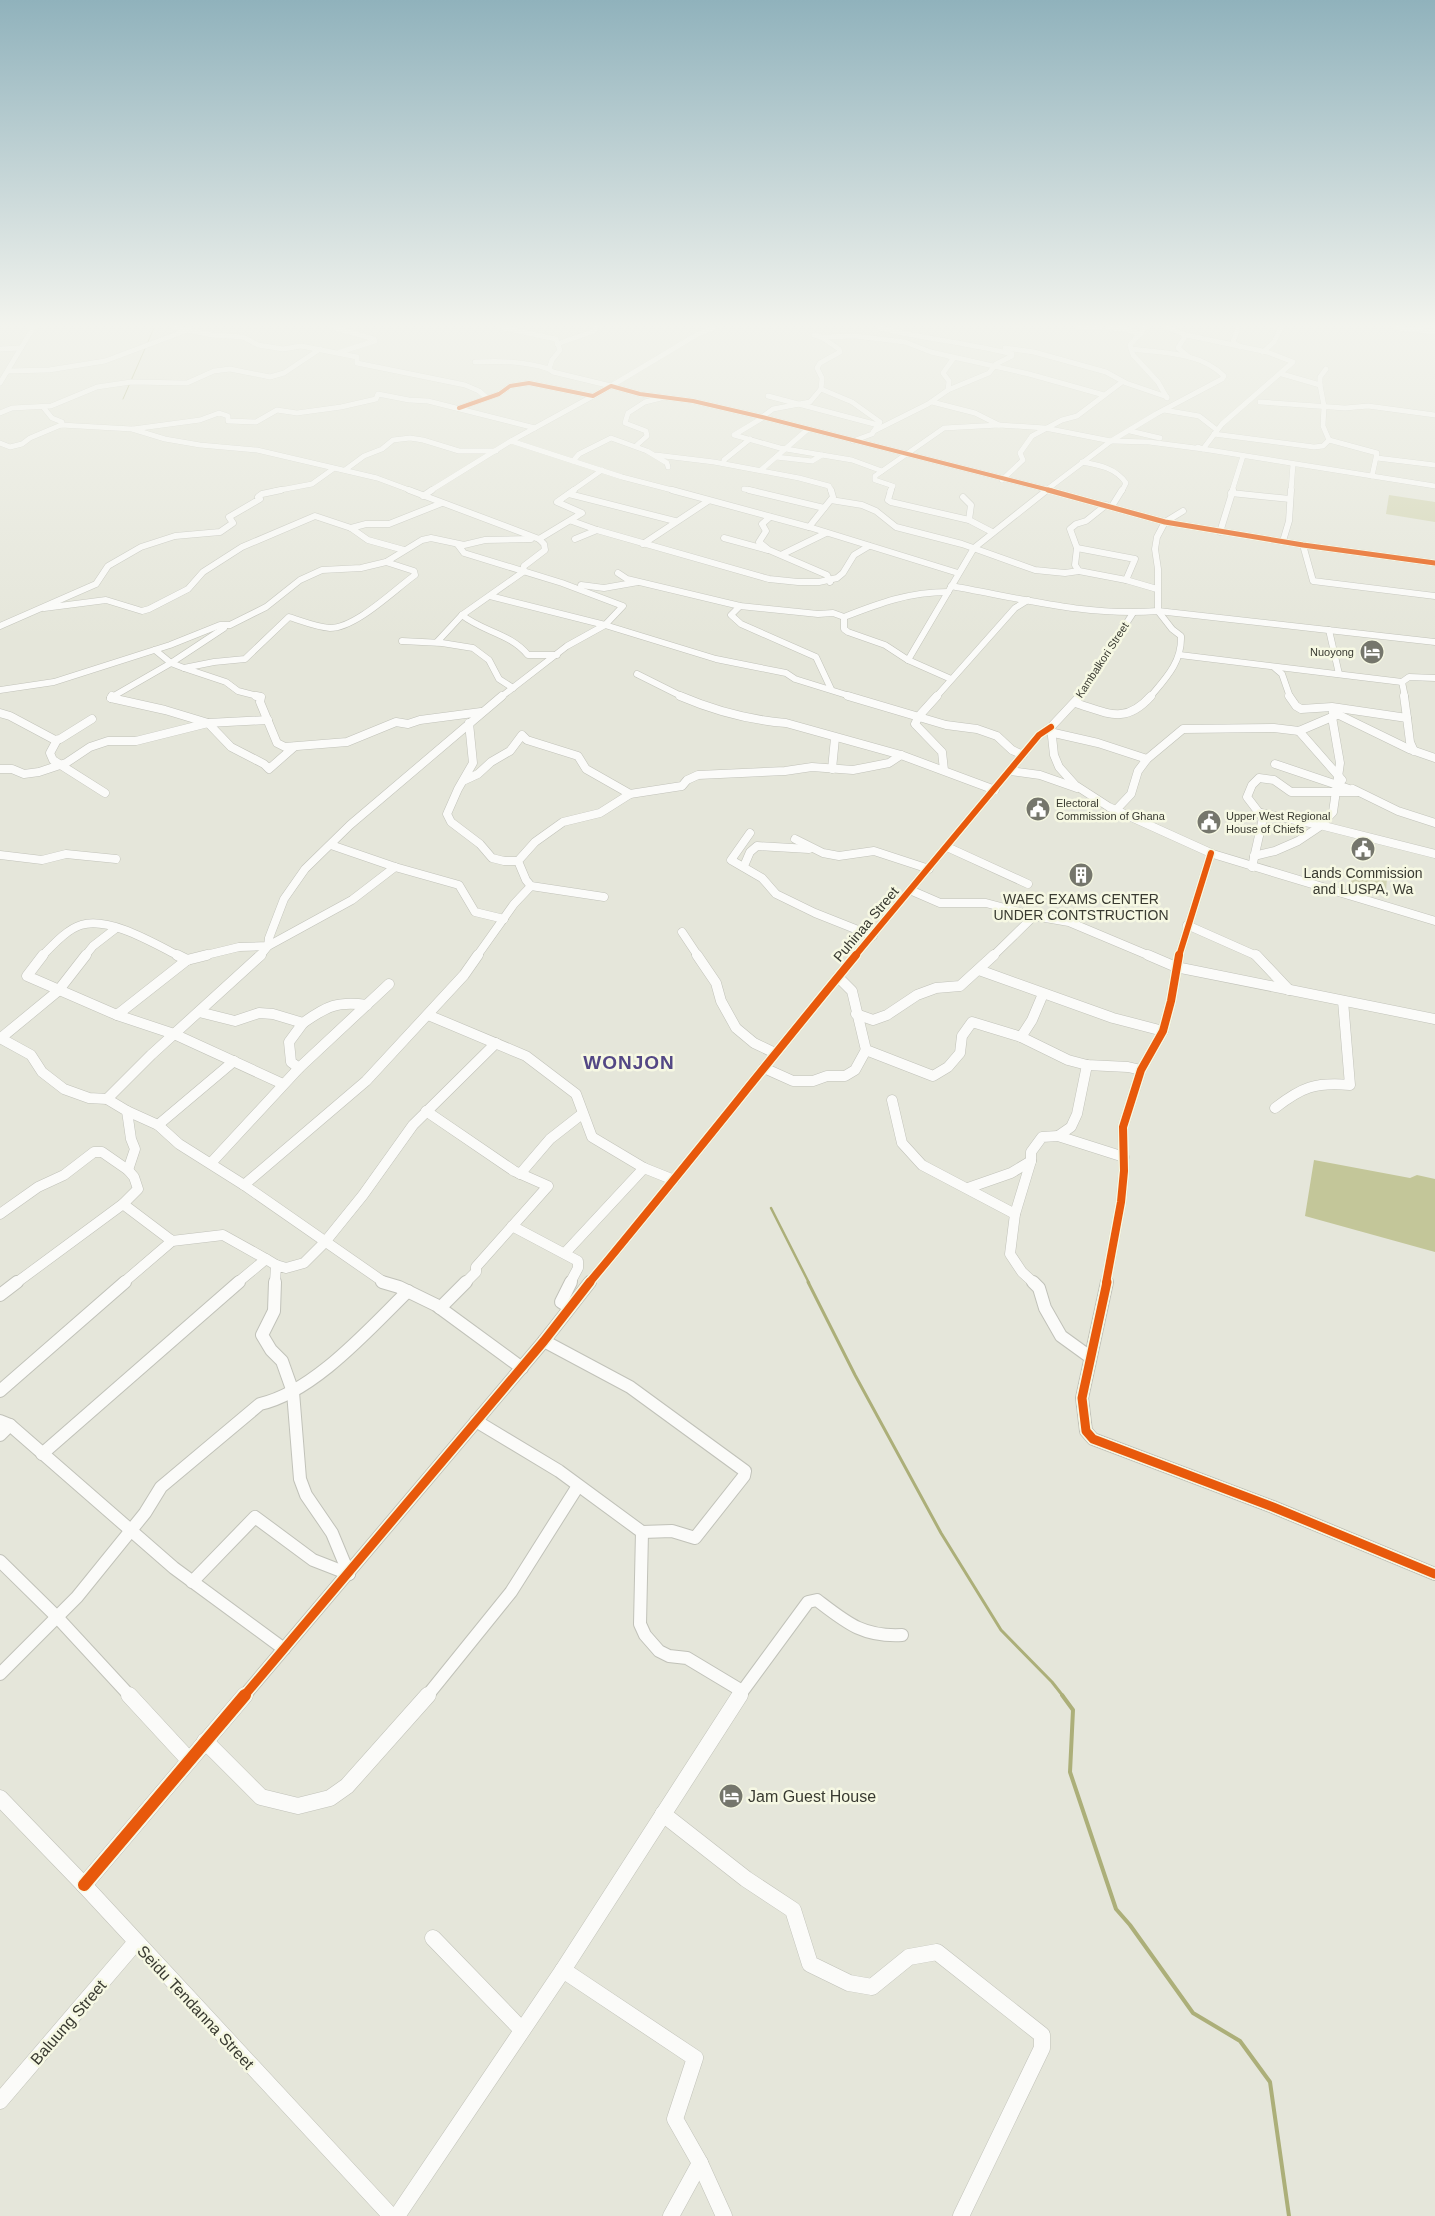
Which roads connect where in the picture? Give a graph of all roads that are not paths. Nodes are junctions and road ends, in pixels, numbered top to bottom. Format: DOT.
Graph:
graph roads {
  1 [pos="46,431"];
  2 [pos="140,431"];
  3 [pos="529,431"];
  4 [pos="646,431"];
  5 [pos="740,431"];
  6 [pos="805,431"];
  7 [pos="817,431"];
  8 [pos="874,431"];
  9 [pos="939,431"];
  10 [pos="1039,431"];
  11 [pos="1062,431"];
  12 [pos="1130,431"];
  13 [pos="1132,431"];
  14 [pos="1326,431"];
  15 [pos="1216,432"];
  16 [pos="750,439"];
  17 [pos="1329,440"];
  18 [pos="511,441"];
  19 [pos="854,441"];
  20 [pos="1111,441"];
  21 [pos="0,442"];
  22 [pos="636,445"];
  23 [pos="10,447"];
  24 [pos="0,448"];
  25 [pos="786,448"];
  26 [pos="1202,449"];
  27 [pos="496,451"];
  28 [pos="656,455"];
  29 [pos="822,455"];
  30 [pos="907,455"];
  31 [pos="1243,456"];
  32 [pos="776,457"];
  33 [pos="1377,458"];
  34 [pos="573,461"];
  35 [pos="1082,462"];
  36 [pos="724,463"];
  37 [pos="1293,464"];
  38 [pos="1435,465"];
  39 [pos="668,467"];
  40 [pos="333,469"];
  41 [pos="345,470"];
  42 [pos="602,470"];
  43 [pos="761,470"];
  44 [pos="882,471"];
  45 [pos="1372,476"];
  46 [pos="1002,480"];
  47 [pos="1435,486"];
  48 [pos="744,489"];
  49 [pos="1048,491"];
  50 [pos="569,494"];
  51 [pos="1231,494"];
  52 [pos="424,496"];
  53 [pos="963,497"];
  54 [pos="1290,499"];
  55 [pos="831,500"];
  56 [pos="708,501"];
  57 [pos="442,503"];
  58 [pos="1109,506"];
  59 [pos="824,508"];
  60 [pos="1184,511"];
  61 [pos="770,517"];
  62 [pos="969,520"];
  63 [pos="572,521"];
  64 [pos="675,521"];
  65 [pos="1165,522"];
  66 [pos="808,527"];
  67 [pos="351,528"];
  68 [pos="597,530"];
  69 [pos="992,532"];
  70 [pos="1220,532"];
  71 [pos="826,533"];
  72 [pos="536,538"];
  73 [pos="724,538"];
  74 [pos="575,540"];
  75 [pos="1283,542"];
  76 [pos="643,544"];
  77 [pos="458,545"];
  78 [pos="1303,545"];
  79 [pos="869,546"];
  80 [pos="974,548"];
  81 [pos="1077,548"];
  82 [pos="404,550"];
  83 [pos="769,550"];
  84 [pos="783,554"];
  85 [pos="386,562"];
  86 [pos="1435,563"];
  87 [pos="1079,571"];
  88 [pos="523,572"];
  89 [pos="958,573"];
  90 [pos="618,574"];
  91 [pos="1126,580"];
  92 [pos="639,582"];
  93 [pos="830,582"];
  94 [pos="562,583"];
  95 [pos="950,589"];
  96 [pos="1157,589"];
  97 [pos="490,596"];
  98 [pos="1435,596"];
  99 [pos="1028,600"];
  100 [pos="740,606"];
  101 [pos="44,608"];
  102 [pos="1158,611"];
  103 [pos="1132,613"];
  104 [pos="462,615"];
  105 [pos="844,617"];
  106 [pos="230,625"];
  107 [pos="605,625"];
  108 [pos="0,626"];
  109 [pos="1329,630"];
  110 [pos="402,642"];
  111 [pos="437,642"];
  112 [pos="1435,642"];
  113 [pos="155,650"];
  114 [pos="557,655"];
  115 [pos="1180,655"];
  116 [pos="908,660"];
  117 [pos="171,663"];
  118 [pos="184,668"];
  119 [pos="1274,668"];
  120 [pos="637,674"];
  121 [pos="1339,674"];
  122 [pos="1435,678"];
  123 [pos="951,679"];
  124 [pos="1402,682"];
  125 [pos="513,688"];
  126 [pos="832,689"];
  127 [pos="0,690"];
  128 [pos="1075,703"];
  129 [pos="1320,706"];
  130 [pos="481,712"];
  131 [pos="0,714"];
  132 [pos="919,716"];
  133 [pos="1336,716"];
  134 [pos="1407,718"];
  135 [pos="92,719"];
  136 [pos="268,720"];
  137 [pos="208,723"];
  138 [pos="469,723"];
  139 [pos="1053,730"];
  140 [pos="1299,731"];
  141 [pos="835,738"];
  142 [pos="57,740"];
  143 [pos="294,747"];
  144 [pos="1414,751"];
  145 [pos="901,755"];
  146 [pos="1023,755"];
  147 [pos="1435,758"];
  148 [pos="1147,759"];
  149 [pos="1275,764"];
  150 [pos="59,765"];
  151 [pos="0,768"];
  152 [pos="832,769"];
  153 [pos="944,770"];
  154 [pos="1010,771"];
  155 [pos="465,780"];
  156 [pos="1337,784"];
  157 [pos="995,790"];
  158 [pos="1083,790"];
  159 [pos="1358,792"];
  160 [pos="105,793"];
  161 [pos="630,794"];
  162 [pos="1115,811"];
  163 [pos="1262,813"];
  164 [pos="1435,823"];
  165 [pos="1320,825"];
  166 [pos="750,833"];
  167 [pos="794,839"];
  168 [pos="331,845"];
  169 [pos="947,847"];
  170 [pos="813,848"];
  171 [pos="1211,853"];
  172 [pos="1435,854"];
  173 [pos="0,855"];
  174 [pos="1254,856"];
  175 [pos="116,859"];
  176 [pos="518,861"];
  177 [pos="744,866"];
  178 [pos="395,867"];
  179 [pos="1252,867"];
  180 [pos="928,869"];
  181 [pos="1028,884"];
  182 [pos="531,886"];
  183 [pos="910,890"];
  184 [pos="604,897"];
  185 [pos="1034,916"];
  186 [pos="504,919"];
  187 [pos="1435,921"];
  188 [pos="1187,925"];
  189 [pos="115,929"];
  190 [pos="682,932"];
  191 [pos="873,936"];
  192 [pos="268,946"];
  193 [pos="187,960"];
  194 [pos="1176,966"];
  195 [pos="979,970"];
  196 [pos="838,977"];
  197 [pos="389,984"];
  198 [pos="1289,990"];
  199 [pos="58,991"];
  200 [pos="1043,994"];
  201 [pos="1344,1001"];
  202 [pos="367,1005"];
  203 [pos="199,1012"];
  204 [pos="856,1014"];
  205 [pos="117,1015"];
  206 [pos="428,1015"];
  207 [pos="1435,1019"];
  208 [pos="303,1024"];
  209 [pos="1163,1031"];
  210 [pos="174,1034"];
  211 [pos="1021,1037"];
  212 [pos="0,1038"];
  213 [pos="496,1043"];
  214 [pos="866,1050"];
  215 [pos="775,1053"];
  216 [pos="234,1061"];
  217 [pos="1087,1066"];
  218 [pos="299,1068"];
  219 [pos="764,1068"];
  220 [pos="1141,1070"];
  221 [pos="283,1084"];
  222 [pos="107,1099"];
  223 [pos="892,1100"];
  224 [pos="1275,1108"];
  225 [pos="127,1111"];
  226 [pos="426,1111"];
  227 [pos="582,1114"];
  228 [pos="158,1125"];
  229 [pos="1058,1136"];
  230 [pos="1124,1157"];
  231 [pos="1031,1161"];
  232 [pos="211,1163"];
  233 [pos="644,1168"];
  234 [pos="128,1170"];
  235 [pos="520,1174"];
  236 [pos="674,1180"];
  237 [pos="244,1185"];
  238 [pos="968,1188"];
  239 [pos="124,1204"];
  240 [pos="0,1214"];
  241 [pos="1016,1214"];
  242 [pos="512,1226"];
  243 [pos="172,1241"];
  244 [pos="325,1242"];
  245 [pos="565,1253"];
  246 [pos="271,1262"];
  247 [pos="408,1291"];
  248 [pos="0,1295"];
  249 [pos="569,1307"];
  250 [pos="440,1308"];
  251 [pos="544,1341"];
  252 [pos="1090,1357"];
  253 [pos="522,1368"];
  254 [pos="0,1391"];
  255 [pos="293,1392"];
  256 [pos="476,1421"];
  257 [pos="5,1423"];
  258 [pos="0,1435"];
  259 [pos="42,1454"];
  260 [pos="578,1486"];
  261 [pos="131,1529"];
  262 [pos="642,1532"];
  263 [pos="0,1561"];
  264 [pos="349,1574"];
  265 [pos="1435,1574"];
  266 [pos="192,1582"];
  267 [pos="57,1617"];
  268 [pos="902,1635"];
  269 [pos="284,1649"];
  270 [pos="0,1674"];
  271 [pos="742,1692"];
  272 [pos="205,1741"];
  273 [pos="189,1760"];
  274 [pos="0,1798"];
  275 [pos="663,1814"];
  276 [pos="84,1885"];
  277 [pos="433,1938"];
  278 [pos="136,1942"];
  279 [pos="563,1970"];
  280 [pos="522,2030"];
  281 [pos="0,2101"];
  282 [pos="700,2163"];
  283 [pos="391,2216"];
  284 [pos="397,2216"];
  285 [pos="671,2216"];
  286 [pos="724,2216"];
  287 [pos="961,2216"];
  1 -- 23 [label="street"];
  2 -- 40 [label="street"];
  3 -- 18 [label="street"];
  4 -- 22 [label="street"];
  5 -- 16 [label="street"];
  6 -- 25 [label="street"];
  7 -- 19 [label="street"];
  8 -- 19 [label="street"];
  9 -- 30 [label="street"];
  10 -- 46 [label="street"];
  11 -- 20 [label="street"];
  12 -- 20 [label="street"];
  13 -- 26 [label="street"];
  14 -- 17 [label="street"];
  15 -- 17 [label="street"];
  15 -- 26 [label="street"];
  16 -- 25 [label="street"];
  16 -- 36 [label="street"];
  17 -- 33 [label="street"];
  18 -- 27 [label="street"];
  18 -- 34 [label="street"];
  19 -- 30 [label="street"];
  20 -- 26 [label="street"];
  20 -- 35 [label="street"];
  21 -- 23 [label="street"];
  22 -- 28 [label="street"];
  22 -- 34 [label="street"];
  23 -- 24 [label="street"];
  25 -- 29 [label="street"];
  25 -- 32 [label="street"];
  26 -- 31 [label="street"];
  27 -- 41 [label="street"];
  27 -- 52 [label="street"];
  28 -- 36 [label="street"];
  28 -- 39 [label="street"];
  29 -- 32 [label="street"];
  29 -- 44 [label="street"];
  30 -- 44 [label="street"];
  30 -- 46 [label="street"];
  31 -- 37 [label="street"];
  31 -- 51 [label="street"];
  32 -- 43 [label="street"];
  33 -- 38 [label="street"];
  33 -- 45 [label="street"];
  34 -- 42 [label="street"];
  35 -- 49 [label="street"];
  35 -- 58 [label="street"];
  36 -- 43 [label="street"];
  37 -- 45 [label="street"];
  37 -- 54 [label="street"];
  40 -- 41 [label="street"];
  40 -- 101 [label="street"];
  41 -- 52 [label="street"];
  42 -- 50 [label="street"];
  42 -- 56 [label="street"];
  43 -- 55 [label="street"];
  44 -- 62 [label="street"];
  45 -- 47 [label="street"];
  46 -- 49 [label="street"];
  48 -- 59 [label="street"];
  49 -- 58 [label="street"];
  49 -- 69 [label="street"];
  50 -- 63 [label="street"];
  50 -- 64 [label="street"];
  51 -- 54 [label="street"];
  51 -- 70 [label="street"];
  52 -- 57 [label="street"];
  53 -- 62 [label="street"];
  54 -- 75 [label="street"];
  55 -- 59 [label="street"];
  55 -- 80 [label="street"];
  56 -- 61 [label="street"];
  56 -- 64 [label="street"];
  57 -- 67 [label="street"];
  57 -- 72 [label="street"];
  58 -- 65 [label="street"];
  58 -- 81 [label="street"];
  59 -- 66 [label="street"];
  60 -- 65 [label="street"];
  61 -- 66 [label="street"];
  61 -- 83 [label="street"];
  62 -- 69 [label="street"];
  63 -- 68 [label="street"];
  63 -- 72 [label="street"];
  64 -- 76 [label="street"];
  65 -- 70 [label="street"];
  65 -- 96 [label="street"];
  66 -- 71 [label="street"];
  67 -- 82 [label="street"];
  67 -- 101 [label="street"];
  68 -- 74 [label="street"];
  68 -- 76 [label="street"];
  69 -- 80 [label="street"];
  70 -- 75 [label="street"];
  71 -- 79 [label="street"];
  71 -- 84 [label="street"];
  72 -- 77 [label="street"];
  72 -- 88 [label="street"];
  73 -- 83 [label="street"];
  75 -- 78 [label="street"];
  76 -- 93 [label="street"];
  77 -- 82 [label="street"];
  77 -- 88 [label="street"];
  78 -- 86 [label="street"];
  78 -- 98 [label="street"];
  79 -- 89 [label="street"];
  79 -- 93 [label="street"];
  80 -- 87 [label="street"];
  80 -- 89 [label="street"];
  81 -- 87 [label="street"];
  81 -- 91 [label="street"];
  82 -- 85 [label="street"];
  83 -- 84 [label="street"];
  84 -- 93 [label="street"];
  85 -- 106 [label="street"];
  85 -- 118 [label="street"];
  87 -- 91 [label="street"];
  88 -- 94 [label="street"];
  88 -- 97 [label="street"];
  89 -- 95 [label="street"];
  90 -- 92 [label="street"];
  91 -- 96 [label="street"];
  92 -- 94 [label="street"];
  92 -- 100 [label="street"];
  94 -- 107 [label="street"];
  95 -- 99 [label="street"];
  95 -- 105 [label="street"];
  95 -- 116 [label="street"];
  96 -- 102 [label="street"];
  97 -- 104 [label="street"];
  97 -- 107 [label="street"];
  99 -- 103 [label="street"];
  99 -- 123 [label="street"];
  100 -- 105 [label="street"];
  100 -- 126 [label="street"];
  101 -- 108 [label="street"];
  102 -- 103 [label="street"];
  102 -- 109 [label="street"];
  102 -- 115 [label="street"];
  103 -- 128 [label="street, Kambalkori Street"];
  104 -- 111 [label="street"];
  104 -- 114 [label="street"];
  105 -- 116 [label="street"];
  106 -- 113 [label="street"];
  106 -- 117 [label="street"];
  107 -- 114 [label="street"];
  107 -- 126 [label="street"];
  109 -- 112 [label="street"];
  109 -- 121 [label="street"];
  110 -- 111 [label="street"];
  111 -- 125 [label="street"];
  113 -- 117 [label="street"];
  113 -- 127 [label="street"];
  114 -- 125 [label="street"];
  115 -- 119 [label="street"];
  115 -- 128 [label="street"];
  116 -- 123 [label="street"];
  117 -- 118 [label="street"];
  117 -- 137 [label="street"];
  118 -- 136 [label="street"];
  119 -- 121 [label="street"];
  119 -- 129 [label="street"];
  120 -- 141 [label="street"];
  121 -- 124 [label="street"];
  122 -- 124 [label="street"];
  123 -- 132 [label="street"];
  124 -- 134 [label="street"];
  125 -- 130 [label="street"];
  126 -- 132 [label="street"];
  128 -- 139 [label="street, Kambalkori Street"];
  129 -- 133 [label="street"];
  129 -- 134 [label="street"];
  130 -- 138 [label="street"];
  130 -- 143 [label="street"];
  131 -- 142 [label="street"];
  132 -- 146 [label="street"];
  132 -- 153 [label="street"];
  133 -- 140 [label="street"];
  133 -- 144 [label="street"];
  133 -- 156 [label="street"];
  134 -- 144 [label="street"];
  135 -- 142 [label="street"];
  136 -- 137 [label="street"];
  136 -- 143 [label="street"];
  137 -- 143 [label="street"];
  137 -- 150 [label="street"];
  138 -- 155 [label="street"];
  138 -- 168 [label="street"];
  139 -- 146 [label="street, Puhinaa Street"];
  139 -- 148 [label="street"];
  139 -- 158 [label="street"];
  140 -- 148 [label="street"];
  140 -- 156 [label="street"];
  141 -- 145 [label="street"];
  141 -- 152 [label="street"];
  142 -- 150 [label="street"];
  144 -- 147 [label="street"];
  145 -- 152 [label="street"];
  145 -- 153 [label="street"];
  146 -- 154 [label="street, Puhinaa Street"];
  148 -- 162 [label="street"];
  149 -- 156 [label="street"];
  150 -- 151 [label="street"];
  150 -- 160 [label="street"];
  152 -- 161 [label="street"];
  153 -- 157 [label="street"];
  154 -- 157 [label="street, Puhinaa Street"];
  154 -- 158 [label="street"];
  155 -- 161 [label="street"];
  155 -- 176 [label="street"];
  156 -- 159 [label="street"];
  156 -- 159 [label="street"];
  156 -- 163 [label="street"];
  156 -- 165 [label="street"];
  157 -- 169 [label="street, Puhinaa Street"];
  158 -- 162 [label="street"];
  159 -- 164 [label="street"];
  161 -- 176 [label="street"];
  162 -- 171 [label="street"];
  163 -- 165 [label="street"];
  163 -- 174 [label="street"];
  165 -- 172 [label="street"];
  165 -- 174 [label="street"];
  166 -- 177 [label="street"];
  167 -- 170 [label="street"];
  168 -- 178 [label="street"];
  168 -- 192 [label="street"];
  169 -- 180 [label="street, Puhinaa Street"];
  169 -- 181 [label="street"];
  170 -- 177 [label="street"];
  170 -- 180 [label="street"];
  171 -- 179 [label="street"];
  171 -- 188 [label="street"];
  173 -- 175 [label="street"];
  174 -- 179 [label="street"];
  176 -- 182 [label="street"];
  177 -- 191 [label="street"];
  178 -- 186 [label="street"];
  178 -- 192 [label="street"];
  179 -- 187 [label="street"];
  180 -- 183 [label="street, Puhinaa Street"];
  182 -- 184 [label="street"];
  182 -- 186 [label="street"];
  183 -- 185 [label="street"];
  183 -- 191 [label="street, Puhinaa Street"];
  185 -- 194 [label="street"];
  185 -- 195 [label="street"];
  186 -- 206 [label="street"];
  188 -- 194 [label="street"];
  188 -- 198 [label="street"];
  189 -- 193 [label="street"];
  189 -- 199 [label="street"];
  189 -- 199 [label="street"];
  190 -- 215 [label="street"];
  191 -- 196 [label="street, Puhinaa Street"];
  192 -- 193 [label="street"];
  192 -- 203 [label="street"];
  193 -- 205 [label="street"];
  194 -- 198 [label="street"];
  194 -- 209 [label="street"];
  195 -- 200 [label="street"];
  195 -- 204 [label="street"];
  196 -- 204 [label="street"];
  196 -- 215 [label="street, Puhinaa Street"];
  197 -- 202 [label="street"];
  198 -- 201 [label="street"];
  199 -- 205 [label="street"];
  199 -- 212 [label="street"];
  200 -- 209 [label="street"];
  200 -- 211 [label="street"];
  201 -- 207 [label="street"];
  201 -- 224 [label="street"];
  202 -- 208 [label="street"];
  202 -- 218 [label="street"];
  203 -- 208 [label="street"];
  203 -- 210 [label="street"];
  204 -- 214 [label="street"];
  205 -- 210 [label="street"];
  206 -- 213 [label="street"];
  206 -- 237 [label="street"];
  208 -- 218 [label="street"];
  209 -- 220 [label="street"];
  210 -- 216 [label="street"];
  210 -- 222 [label="street"];
  211 -- 214 [label="street"];
  211 -- 217 [label="street"];
  212 -- 222 [label="street"];
  213 -- 226 [label="street"];
  213 -- 227 [label="street"];
  214 -- 219 [label="street"];
  215 -- 219 [label="street, Puhinaa Street"];
  216 -- 221 [label="street"];
  216 -- 228 [label="street"];
  217 -- 220 [label="street"];
  217 -- 229 [label="street"];
  218 -- 221 [label="street"];
  219 -- 236 [label="street, Puhinaa Street"];
  220 -- 230 [label="street"];
  221 -- 232 [label="street"];
  222 -- 225 [label="street"];
  223 -- 238 [label="street"];
  225 -- 228 [label="street"];
  225 -- 234 [label="street"];
  226 -- 235 [label="street"];
  226 -- 244 [label="street"];
  227 -- 233 [label="street"];
  227 -- 235 [label="street"];
  228 -- 232 [label="street"];
  229 -- 230 [label="street"];
  229 -- 231 [label="street"];
  230 -- 252 [label="street"];
  231 -- 238 [label="street"];
  231 -- 241 [label="street"];
  232 -- 237 [label="street"];
  233 -- 236 [label="street"];
  233 -- 245 [label="street"];
  234 -- 239 [label="street"];
  234 -- 240 [label="street"];
  235 -- 242 [label="street"];
  236 -- 249 [label="street, Puhinaa Street"];
  237 -- 244 [label="street"];
  238 -- 241 [label="street"];
  239 -- 243 [label="street"];
  239 -- 248 [label="street"];
  241 -- 252 [label="street"];
  242 -- 245 [label="street"];
  242 -- 250 [label="street"];
  243 -- 246 [label="street"];
  243 -- 254 [label="street"];
  244 -- 246 [label="street"];
  244 -- 247 [label="street"];
  245 -- 249 [label="street"];
  246 -- 255 [label="street"];
  246 -- 259 [label="street"];
  247 -- 250 [label="street"];
  247 -- 255 [label="street"];
  249 -- 251 [label="street, Puhinaa Street"];
  250 -- 253 [label="street"];
  251 -- 253 [label="street, Puhinaa Street"];
  251 -- 262 [label="street"];
  252 -- 265 [label="street"];
  253 -- 256 [label="street, Puhinaa Street"];
  255 -- 261 [label="street"];
  255 -- 264 [label="street"];
  256 -- 260 [label="street"];
  256 -- 264 [label="street, Puhinaa Street"];
  257 -- 258 [label="street"];
  257 -- 259 [label="street"];
  259 -- 261 [label="street"];
  260 -- 262 [label="street"];
  260 -- 272 [label="street"];
  261 -- 266 [label="street"];
  261 -- 267 [label="street"];
  262 -- 271 [label="street"];
  263 -- 267 [label="street"];
  264 -- 266 [label="street"];
  264 -- 269 [label="street, Puhinaa Street"];
  266 -- 269 [label="street"];
  267 -- 270 [label="street"];
  267 -- 273 [label="street"];
  268 -- 271 [label="street"];
  269 -- 272 [label="street, Puhinaa Street"];
  271 -- 275 [label="street"];
  272 -- 273 [label="street, Puhinaa Street"];
  273 -- 276 [label="street, Puhinaa Street"];
  274 -- 276 [label="street, Seidu Tendanna Street"];
  275 -- 279 [label="street"];
  275 -- 287 [label="street"];
  276 -- 278 [label="street, Seidu Tendanna Street"];
  277 -- 280 [label="street"];
  278 -- 281 [label="street, Baluung Street"];
  278 -- 283 [label="street, Seidu Tendanna Street"];
  279 -- 280 [label="street"];
  279 -- 282 [label="street"];
  280 -- 284 [label="street"];
  282 -- 285 [label="street"];
  282 -- 286 [label="street"];
}
